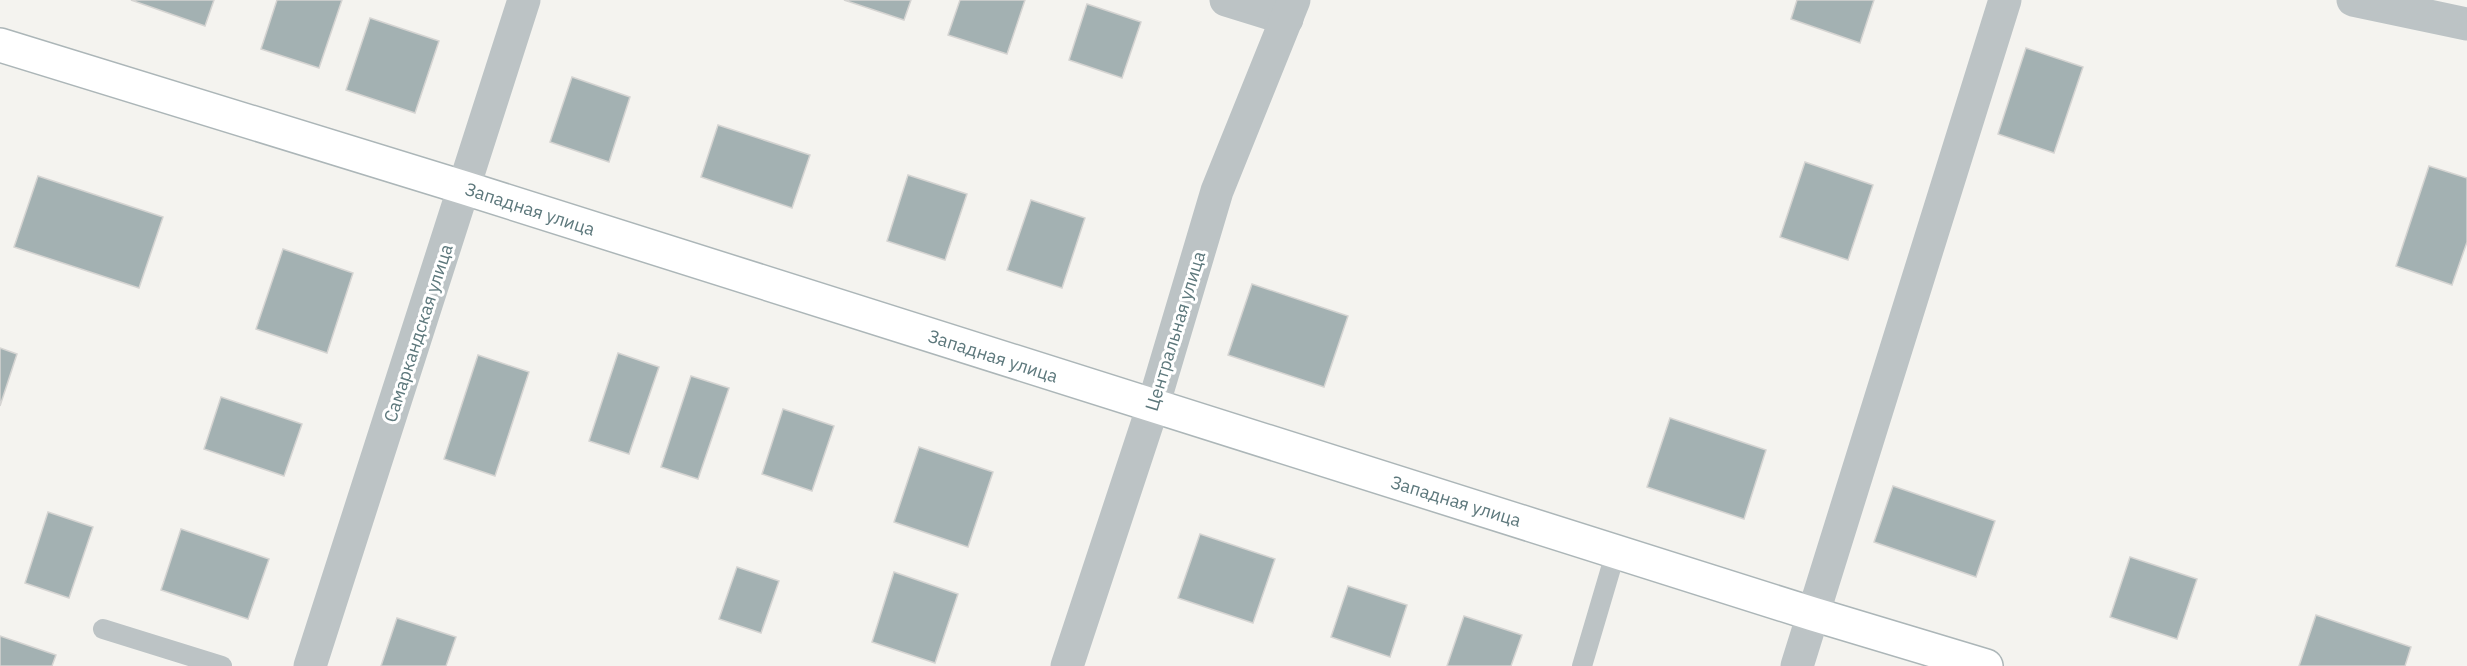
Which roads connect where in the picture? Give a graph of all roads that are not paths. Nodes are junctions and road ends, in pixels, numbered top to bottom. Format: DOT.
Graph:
graph roads {
  1 [pos="524,0"];
  2 [pos="1226,0"];
  3 [pos="2005,0"];
  4 [pos="2353,0"];
  5 [pos="1291,9"];
  6 [pos="2467,24"];
  7 [pos="0,45"];
  8 [pos="465,188"];
  9 [pos="1153,406"];
  10 [pos="1616,552"];
  11 [pos="1813,614"];
  12 [pos="103,629"];
  13 [pos="222,666"];
  14 [pos="310,666"];
  15 [pos="1067,666"];
  16 [pos="1582,666"];
  17 [pos="1797,666"];
  18 [pos="1986,666"];
  1 -- 8 [label="street, Самаркандская улица"];
  2 -- 5 [label="street"];
  3 -- 11 [label="street"];
  4 -- 6 [label="street"];
  5 -- 9 [label="street, Центральная улица"];
  7 -- 8 [label="main road, Западная улица"];
  8 -- 9 [label="main road, Западная улица"];
  8 -- 14 [label="street, Самаркандская улица"];
  9 -- 10 [label="main road, Западная улица"];
  9 -- 15 [label="street, Центральная улица"];
  10 -- 11 [label="main road, Западная улица"];
  10 -- 16 [label="lane"];
  11 -- 17 [label="street"];
  11 -- 18 [label="main road, Западная улица"];
  12 -- 13 [label="lane"];
}
